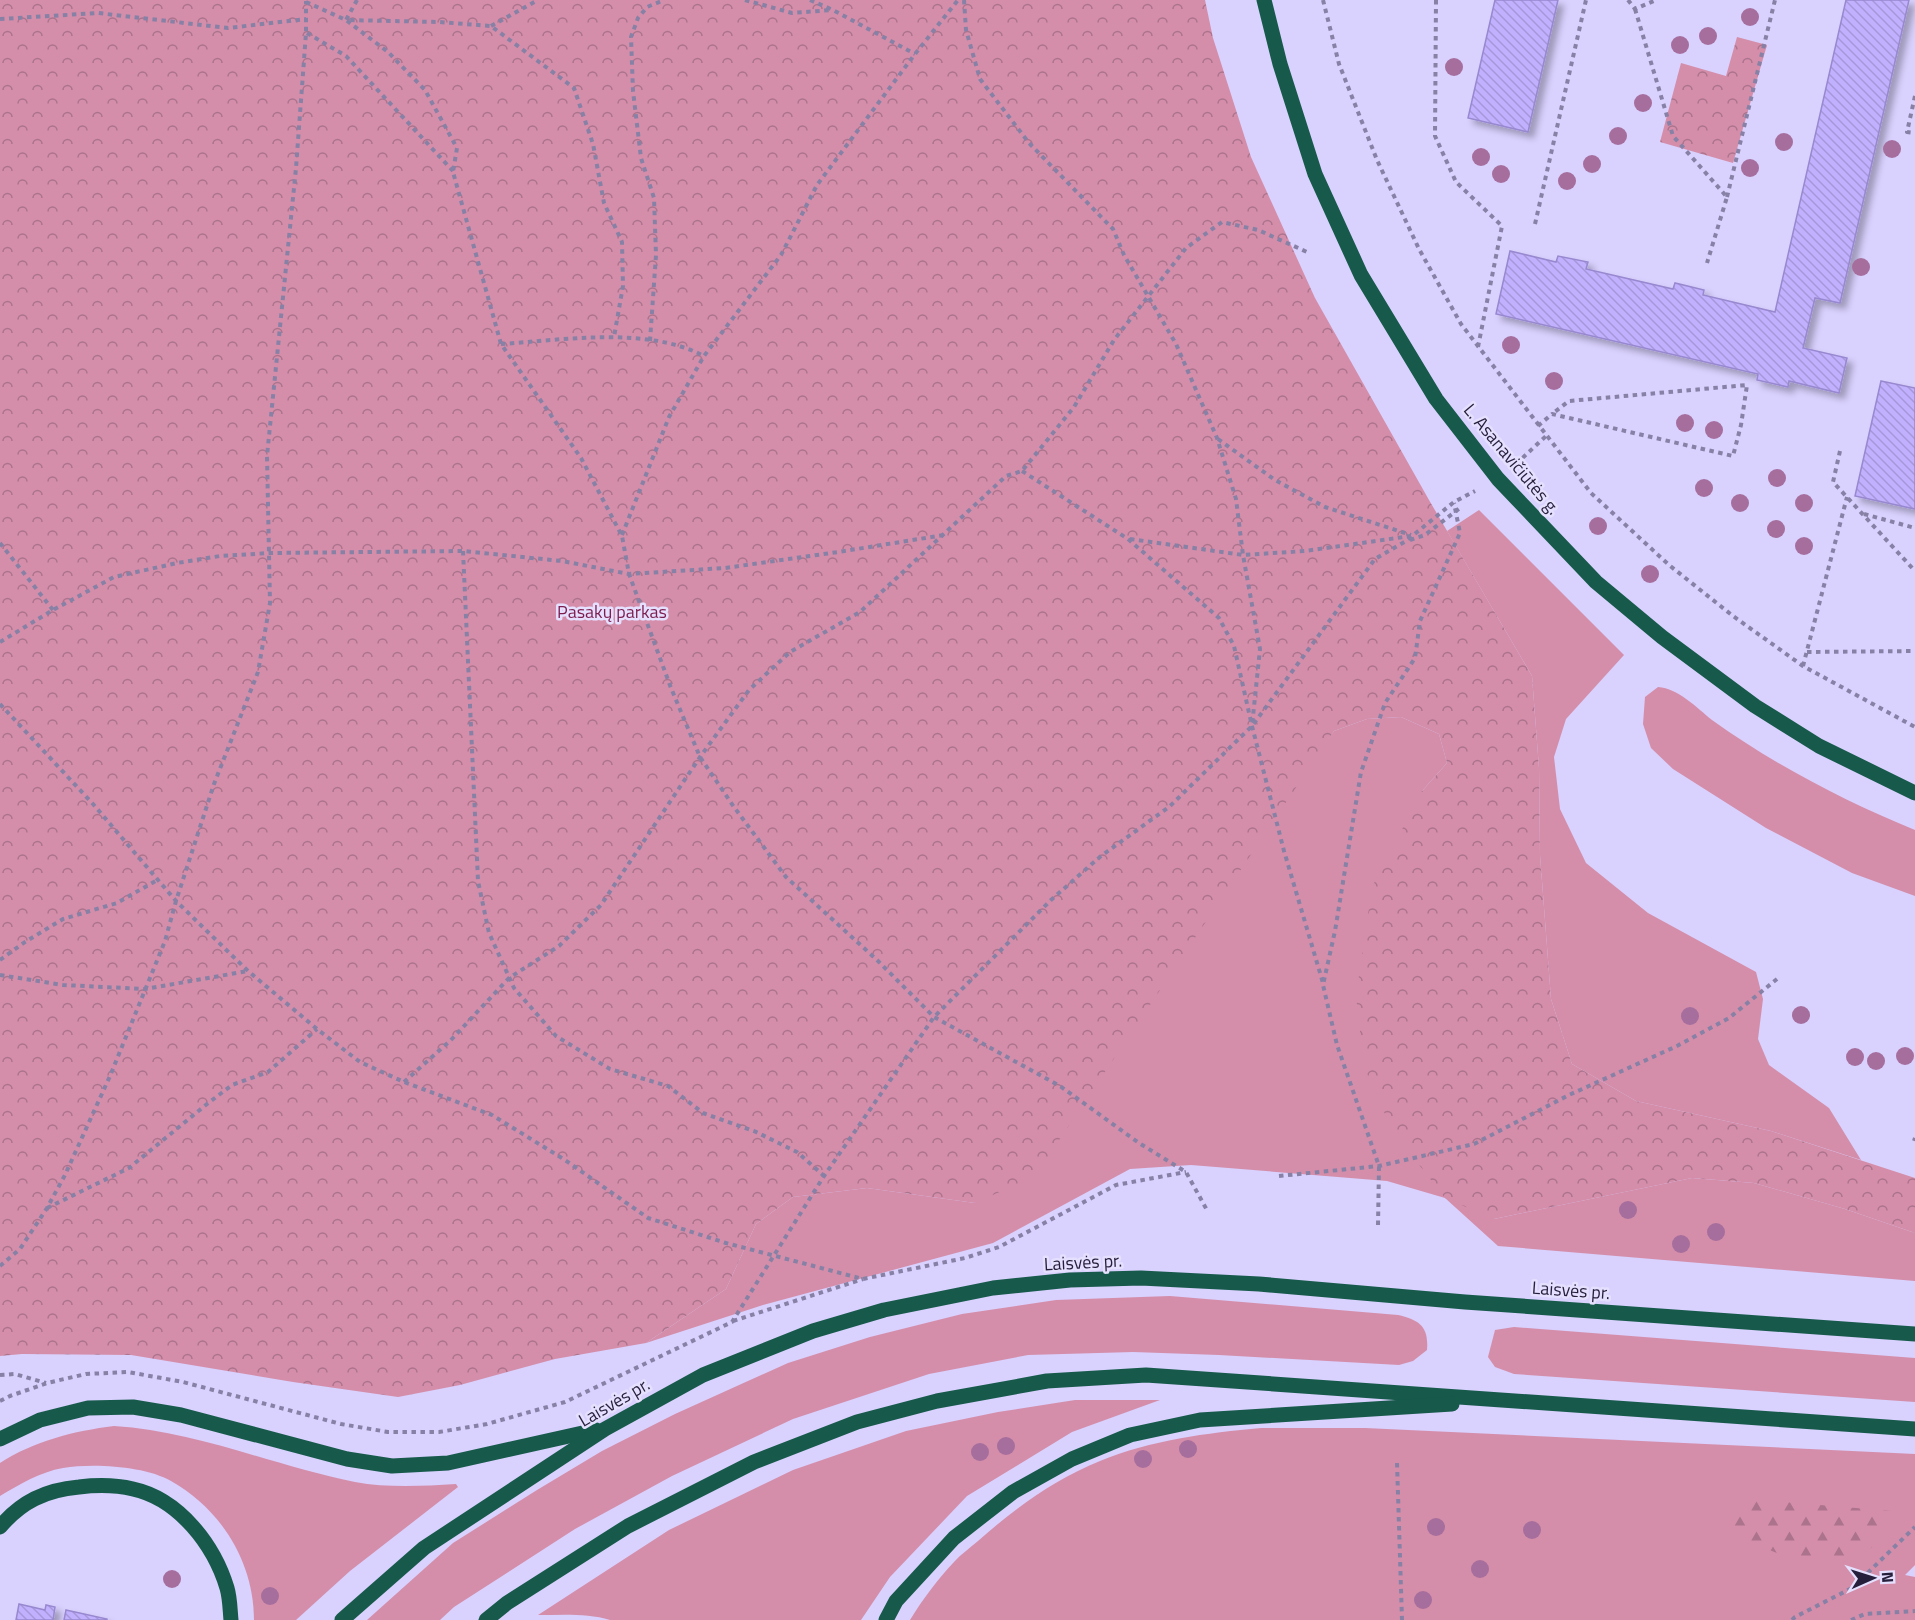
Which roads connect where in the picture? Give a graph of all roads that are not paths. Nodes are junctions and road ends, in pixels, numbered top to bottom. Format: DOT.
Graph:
graph roads {
  1 [pos="1264,0"];
  2 [pos="1915,793"];
  3 [pos="1915,1334"];
  4 [pos="1506,1400"];
  5 [pos="605,1428"];
  6 [pos="1915,1429"];
  7 [pos="0,1439"];
  8 [pos="0,1527"];
  9 [pos="231,1620"];
  10 [pos="342,1620"];
  11 [pos="486,1620"];
  12 [pos="886,1620"];
  1 -- 2 [label="main road, L. Asanavičiūtės g."];
  3 -- 5 [label="main road, Laisvės pr."];
  4 -- 6 [label="main road"];
  4 -- 11 [label="main road"];
  4 -- 12 [label="main road"];
  5 -- 7 [label="main road"];
  5 -- 10 [label="main road, Laisvės pr."];
  8 -- 9 [label="main road"];
}
